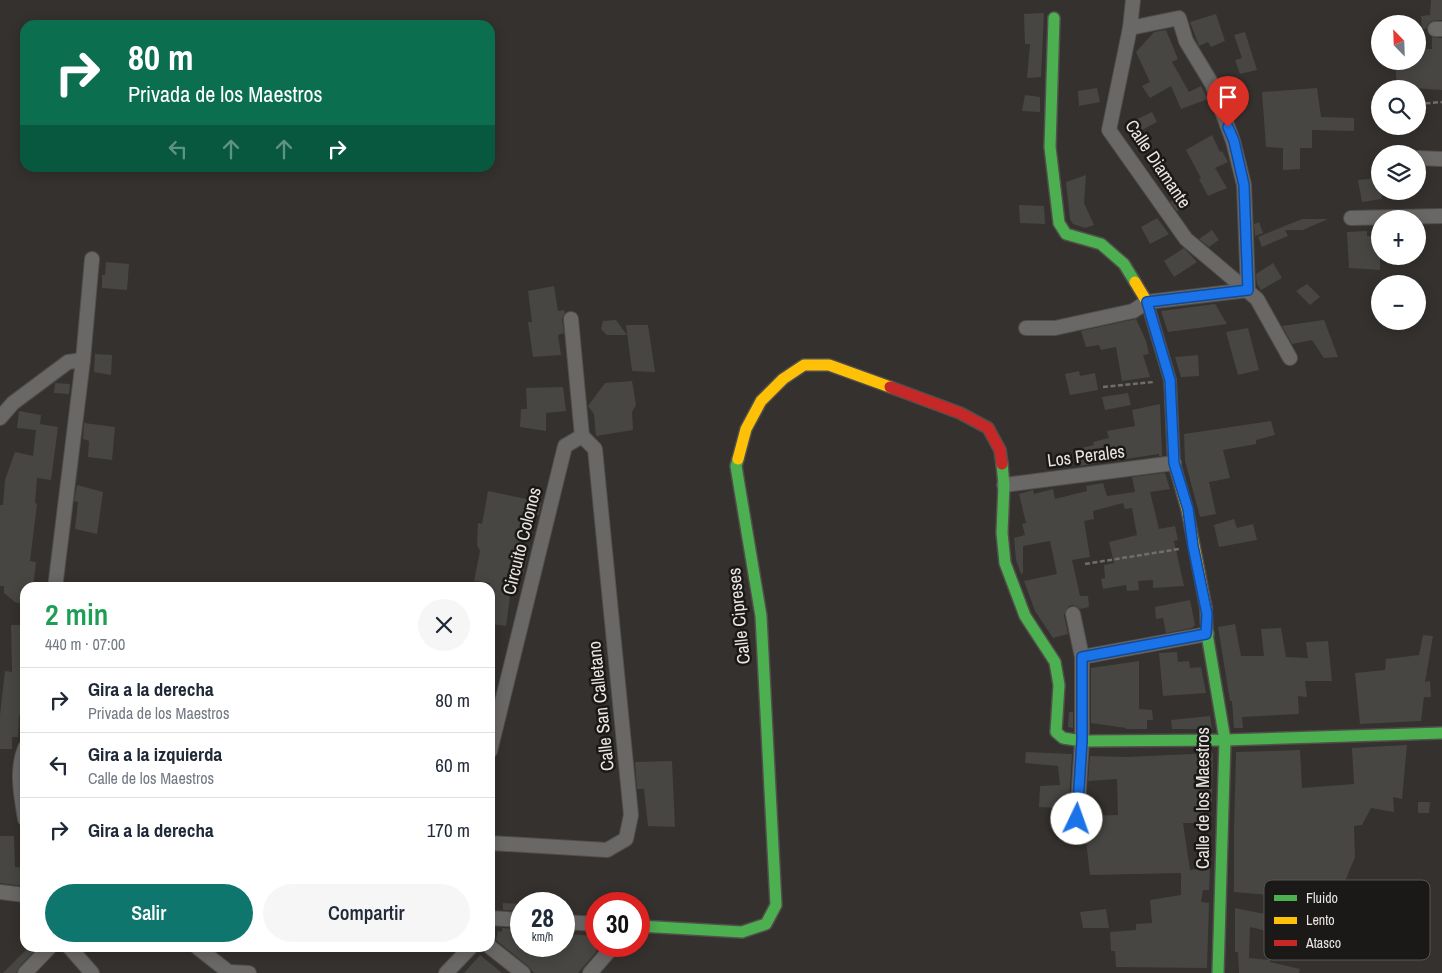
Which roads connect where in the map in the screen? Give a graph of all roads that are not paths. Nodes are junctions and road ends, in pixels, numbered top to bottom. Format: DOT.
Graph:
graph roads {
  1 [pos="1133,0"];
  2 [pos="1054,18"];
  3 [pos="1130,28"];
  4 [pos="1426,158"];
  5 [pos="1442,159"];
  6 [pos="1442,216"];
  7 [pos="1351,218"];
  8 [pos="92,259"];
  9 [pos="1248,290"];
  10 [pos="1147,302"];
  11 [pos="571,319"];
  12 [pos="1026,328"];
  13 [pos="1290,358"];
  14 [pos="83,360"];
  15 [pos="0,418"];
  16 [pos="582,436"];
  17 [pos="1174,463"];
  18 [pos="1004,485"];
  19 [pos="56,582"];
  20 [pos="1073,614"];
  21 [pos="1206,634"];
  22 [pos="1082,657"];
  23 [pos="495,731"];
  24 [pos="1442,733"];
  25 [pos="1225,740"];
  26 [pos="1082,741"];
  27 [pos="1077,819"];
  28 [pos="495,843"];
  29 [pos="0,892"];
  30 [pos="20,894"];
  31 [pos="510,920"];
  32 [pos="495,921"];
  33 [pos="650,927"];
  34 [pos="495,951"];
  35 [pos="45,952"];
  36 [pos="74,952"];
  37 [pos="203,952"];
  38 [pos="466,952"];
  39 [pos="604,957"];
  40 [pos="230,972"];
  41 [pos="25,973"];
  42 [pos="92,973"];
  43 [pos="249,973"];
  44 [pos="446,973"];
  45 [pos="523,973"];
  46 [pos="590,973"];
  47 [pos="1218,973"];
  1 -- 3 [label="street, Calle Diamante"];
  2 -- 10 [label="street, Calle de los Maestros"];
  3 -- 9 [label="street, Calle Diamante"];
  3 -- 9 [label="street"];
  4 -- 5 [label="street"];
  6 -- 7 [label="street"];
  8 -- 14 [label="street"];
  9 -- 10 [label="street"];
  9 -- 13 [label="street, Calle Diamante"];
  10 -- 12 [label="street"];
  10 -- 17 [label="street, Calle de los Maestros"];
  11 -- 16 [label="street"];
  14 -- 15 [label="street"];
  14 -- 19 [label="street"];
  16 -- 23 [label="street, Circuito Colonos"];
  16 -- 28 [label="street, Calle San Calletano"];
  17 -- 18 [label="street, Los Perales"];
  17 -- 21 [label="street, Calle de los Maestros"];
  18 -- 26 [label="street, Calle Cipreses"];
  18 -- 33 [label="street, Calle Cipreses"];
  20 -- 22 [label="street"];
  21 -- 22 [label="street"];
  21 -- 25 [label="street, Calle de los Maestros"];
  22 -- 26 [label="street"];
  24 -- 25 [label="street"];
  25 -- 26 [label="street"];
  25 -- 47 [label="street, Calle de los Maestros"];
  26 -- 27 [label="street"];
  29 -- 30 [label="street"];
  31 -- 32 [label="street"];
  34 -- 45 [label="street"];
  35 -- 41 [label="street"];
  36 -- 42 [label="street"];
  37 -- 40 [label="street"];
  38 -- 44 [label="street"];
  39 -- 46 [label="street"];
  40 -- 43 [label="street"];
}
